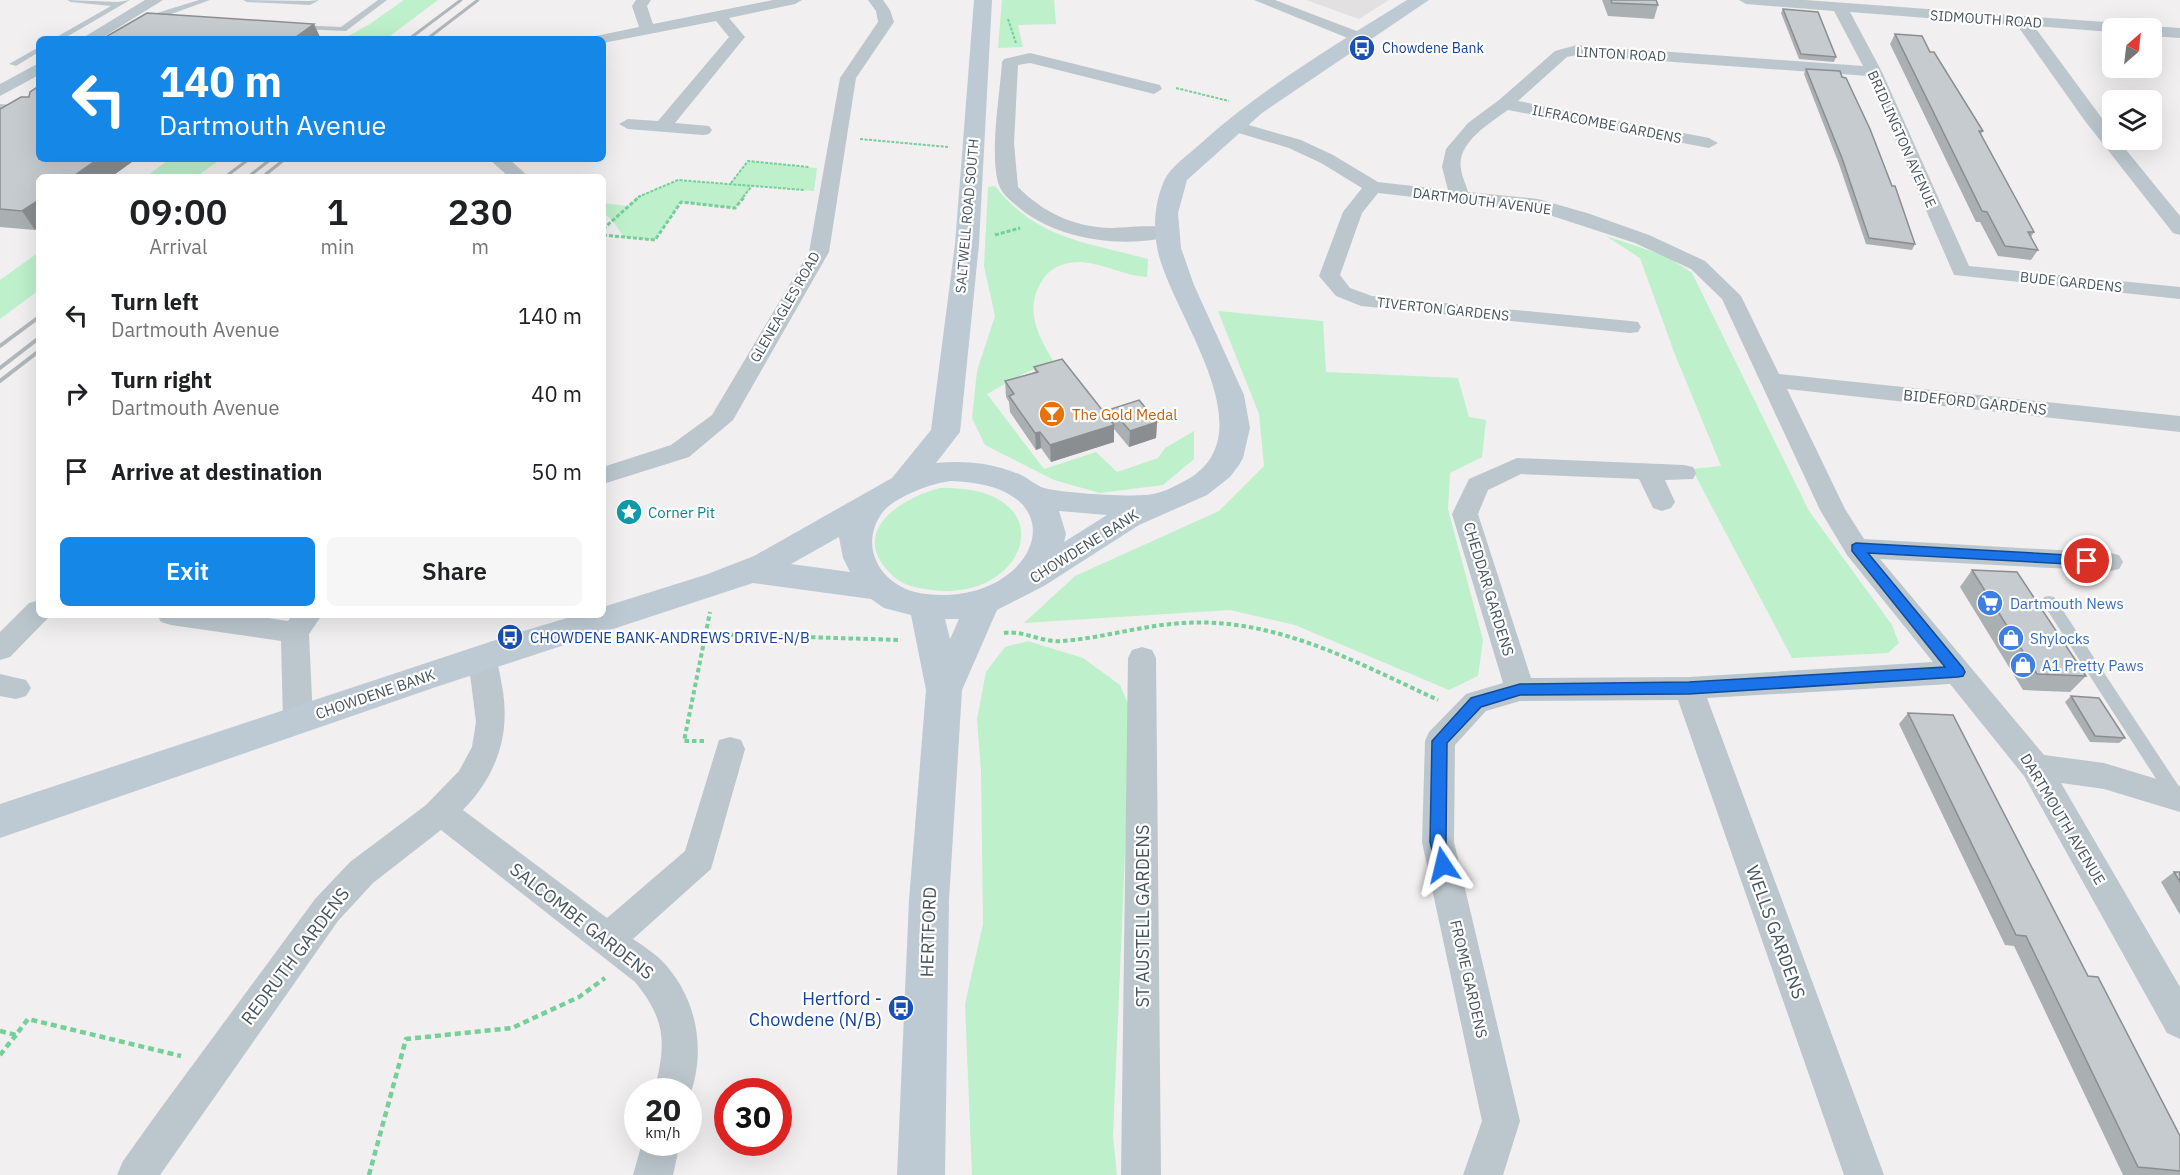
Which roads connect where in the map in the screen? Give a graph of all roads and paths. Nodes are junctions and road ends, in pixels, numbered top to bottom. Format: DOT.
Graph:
graph roads {
  1 [pos="71,0"];
  2 [pos="156,0"];
  3 [pos="206,0"];
  4 [pos="246,0"];
  5 [pos="315,0"];
  6 [pos="383,0"];
  7 [pos="644,0"];
  8 [pos="795,0"];
  9 [pos="875,0"];
  10 [pos="1261,0"];
  11 [pos="1420,0"];
  12 [pos="1746,0"];
  13 [pos="122,2"];
  14 [pos="994,5"];
  15 [pos="1840,8"];
  16 [pos="719,15"];
  17 [pos="2023,22"];
  18 [pos="288,26"];
  19 [pos="2102,27"];
  20 [pos="647,29"];
  21 [pos="2162,32"];
  22 [pos="2180,33"];
  23 [pos="62,36"];
  24 [pos="94,36"];
  25 [pos="126,36"];
  26 [pos="606,38"];
  27 [pos="1361,38"];
  28 [pos="36,51"];
  29 [pos="1021,58"];
  30 [pos="14,64"];
  31 [pos="36,70"];
  32 [pos="1874,72"];
  33 [pos="1154,89"];
  34 [pos="0,91"];
  35 [pos="1505,104"];
  36 [pos="0,107"];
  37 [pos="1253,108"];
  38 [pos="36,110"];
  39 [pos="628,124"];
  40 [pos="1231,126"];
  41 [pos="662,127"];
  42 [pos="838,137"];
  43 [pos="1709,143"];
  44 [pos="691,145"];
  45 [pos="973,150"];
  46 [pos="502,162"];
  47 [pos="833,170"];
  48 [pos="516,174"];
  49 [pos="730,184"];
  50 [pos="752,186"];
  51 [pos="1373,187"];
  52 [pos="829,192"];
  53 [pos="1460,197"];
  54 [pos="1046,219"];
  55 [pos="606,226"];
  56 [pos="2180,229"];
  57 [pos="1166,232"];
  58 [pos="606,235"];
  59 [pos="967,244"];
  60 [pos="1961,271"];
  61 [pos="2180,294"];
  62 [pos="1630,328"];
  63 [pos="1770,380"];
  64 [pos="2180,424"];
  65 [pos="945,432"];
  66 [pos="968,471"];
  67 [pos="1648,471"];
  68 [pos="1684,473"];
  69 [pos="606,475"];
  70 [pos="905,482"];
  71 [pos="1033,497"];
  72 [pos="1662,502"];
  73 [pos="872,504"];
  74 [pos="1152,505"];
  75 [pos="1856,548"];
  76 [pos="2110,562"];
  77 [pos="752,571"];
  78 [pos="716,582"];
  79 [pos="879,588"];
  80 [pos="1016,588"];
  81 [pos="2049,601"];
  82 [pos="984,602"];
  83 [pos="926,607"];
  84 [pos="36,613"];
  85 [pos="215,618"];
  86 [pos="605,618"];
  87 [pos="606,618"];
  88 [pos="302,624"];
  89 [pos="1012,631"];
  90 [pos="706,634"];
  91 [pos="933,641"];
  92 [pos="0,649"];
  93 [pos="482,658"];
  94 [pos="1142,658"];
  95 [pos="1958,672"];
  96 [pos="1689,688"];
  97 [pos="944,690"];
  98 [pos="1520,690"];
  99 [pos="1467,712"];
  100 [pos="298,720"];
  101 [pos="730,749"];
  102 [pos="2035,767"];
  103 [pos="2179,799"];
  104 [pos="441,811"];
  105 [pos="0,821"];
  106 [pos="620,950"];
  107 [pos="2180,1021"];
  108 [pos="0,1031"];
  109 [pos="16,1035"];
  110 [pos="0,1055"];
  111 [pos="214,1064"];
  112 [pos="677,1078"];
  113 [pos="658,1156"];
  114 [pos="137,1175"];
  115 [pos="369,1175"];
  116 [pos="653,1175"];
  117 [pos="921,1175"];
  118 [pos="1141,1175"];
  119 [pos="1483,1175"];
  120 [pos="1864,1175"];
  1 -- 13 [label="lane"];
  2 -- 24 [label="street"];
  3 -- 25 [label="lane"];
  4 -- 5 [label="lane"];
  6 -- 18 [label="lane"];
  7 -- 20 [label="street"];
  8 -- 16 [label="street"];
  9 -- 42 [label="street, GLENEAGLES ROAD"];
  10 -- 27 [label="street"];
  11 -- 27 [label="street, CHOWDENE BANK"];
  12 -- 15 [label="street, SIDMOUTH ROAD"];
  13 -- 23 [label="lane"];
  14 -- 29 [label="path"];
  14 -- 45 [label="street, SALTWELL ROAD SOUTH"];
  15 -- 17 [label="street, SIDMOUTH ROAD"];
  15 -- 32 [label="street, BRIDLINGTON AVENUE"];
  16 -- 20 [label="street"];
  16 -- 41 [label="street"];
  17 -- 19 [label="street, SIDMOUTH ROAD"];
  17 -- 56 [label="street"];
  20 -- 26 [label="street"];
  21 -- 22 [label="street"];
  27 -- 37 [label="street, CHOWDENE BANK"];
  28 -- 30 [label="lane"];
  29 -- 33 [label="street"];
  29 -- 54 [label="street"];
  31 -- 34 [label="street"];
  32 -- 35 [label="street, LINTON ROAD"];
  32 -- 60 [label="street, BRIDLINGTON AVENUE"];
  33 -- 37 [label="path"];
  35 -- 43 [label="street, ILFRACOMBE GARDENS"];
  35 -- 53 [label="street, LINTON ROAD"];
  36 -- 38 [label="lane"];
  37 -- 40 [label="street, CHOWDENE BANK"];
  39 -- 41 [label="street"];
  40 -- 51 [label="street, DARTMOUTH AVENUE"];
  40 -- 57 [label="street, CHOWDENE BANK"];
  41 -- 44 [label="street"];
  42 -- 45 [label="path"];
  42 -- 47 [label="street, GLENEAGLES ROAD"];
  45 -- 59 [label="street, SALTWELL ROAD SOUTH"];
  46 -- 48 [label="street"];
  47 -- 49 [label="path"];
  47 -- 52 [label="street, GLENEAGLES ROAD"];
  49 -- 50 [label="path"];
  49 -- 55 [label="path"];
  50 -- 52 [label="path"];
  50 -- 58 [label="path"];
  51 -- 53 [label="street, DARTMOUTH AVENUE"];
  51 -- 62 [label="street, TIVERTON GARDENS"];
  52 -- 69 [label="street, GLENEAGLES ROAD"];
  53 -- 63 [label="street, DARTMOUTH AVENUE"];
  54 -- 57 [label="street"];
  54 -- 59 [label="path"];
  57 -- 74 [label="street, CHOWDENE BANK"];
  59 -- 65 [label="street, SALTWELL ROAD SOUTH"];
  60 -- 61 [label="street, BUDE GARDENS"];
  63 -- 64 [label="street, BIDEFORD GARDENS"];
  63 -- 75 [label="street, DARTMOUTH AVENUE"];
  65 -- 66 [label="street"];
  65 -- 70 [label="street"];
  66 -- 70 [label="street"];
  66 -- 71 [label="street"];
  67 -- 68 [label="street, CHEDDAR GARDENS"];
  67 -- 72 [label="street"];
  67 -- 98 [label="street, CHEDDAR GARDENS"];
  70 -- 73 [label="street"];
  71 -- 74 [label="street, CHOWDENE BANK"];
  71 -- 80 [label="street"];
  73 -- 77 [label="street, CHOWDENE BANK"];
  73 -- 79 [label="street"];
  74 -- 80 [label="street, CHOWDENE BANK"];
  75 -- 76 [label="street"];
  75 -- 95 [label="street, DARTMOUTH AVENUE"];
  77 -- 78 [label="street, CHOWDENE BANK"];
  77 -- 79 [label="street, CHOWDENE BANK"];
  78 -- 87 [label="street, CHOWDENE BANK"];
  78 -- 90 [label="path"];
  79 -- 83 [label="street"];
  80 -- 82 [label="street"];
  81 -- 103 [label="lane"];
  82 -- 83 [label="street"];
  82 -- 97 [label="street, HERTFORD"];
  83 -- 91 [label="street, HERTFORD"];
  84 -- 92 [label="street"];
  85 -- 88 [label="street"];
  86 -- 93 [label="street, CHOWDENE BANK"];
  88 -- 100 [label="street"];
  89 -- 99 [label="path"];
  90 -- 91 [label="path"];
  90 -- 101 [label="path"];
  91 -- 97 [label="street, HERTFORD"];
  93 -- 100 [label="street, CHOWDENE BANK"];
  93 -- 104 [label="street, REDRUTH GARDENS"];
  94 -- 118 [label="street, ST AUSTELL GARDENS"];
  95 -- 96 [label="street, FROME GARDENS"];
  95 -- 102 [label="street, DARTMOUTH AVENUE"];
  96 -- 98 [label="street, FROME GARDENS"];
  96 -- 120 [label="street, WELLS GARDENS"];
  97 -- 117 [label="street, HERTFORD"];
  98 -- 99 [label="street, FROME GARDENS"];
  99 -- 119 [label="street, FROME GARDENS"];
  100 -- 105 [label="street, CHOWDENE BANK"];
  101 -- 106 [label="street"];
  102 -- 103 [label="street"];
  102 -- 107 [label="street, DARTMOUTH AVENUE"];
  104 -- 106 [label="street, SALCOMBE GARDENS"];
  104 -- 111 [label="street, REDRUTH GARDENS"];
  106 -- 112 [label="street, SALCOMBE GARDENS"];
  106 -- 115 [label="path"];
  108 -- 109 [label="path"];
  109 -- 110 [label="path"];
  109 -- 111 [label="path"];
  111 -- 114 [label="street, REDRUTH GARDENS"];
  113 -- 116 [label="street"];
}
